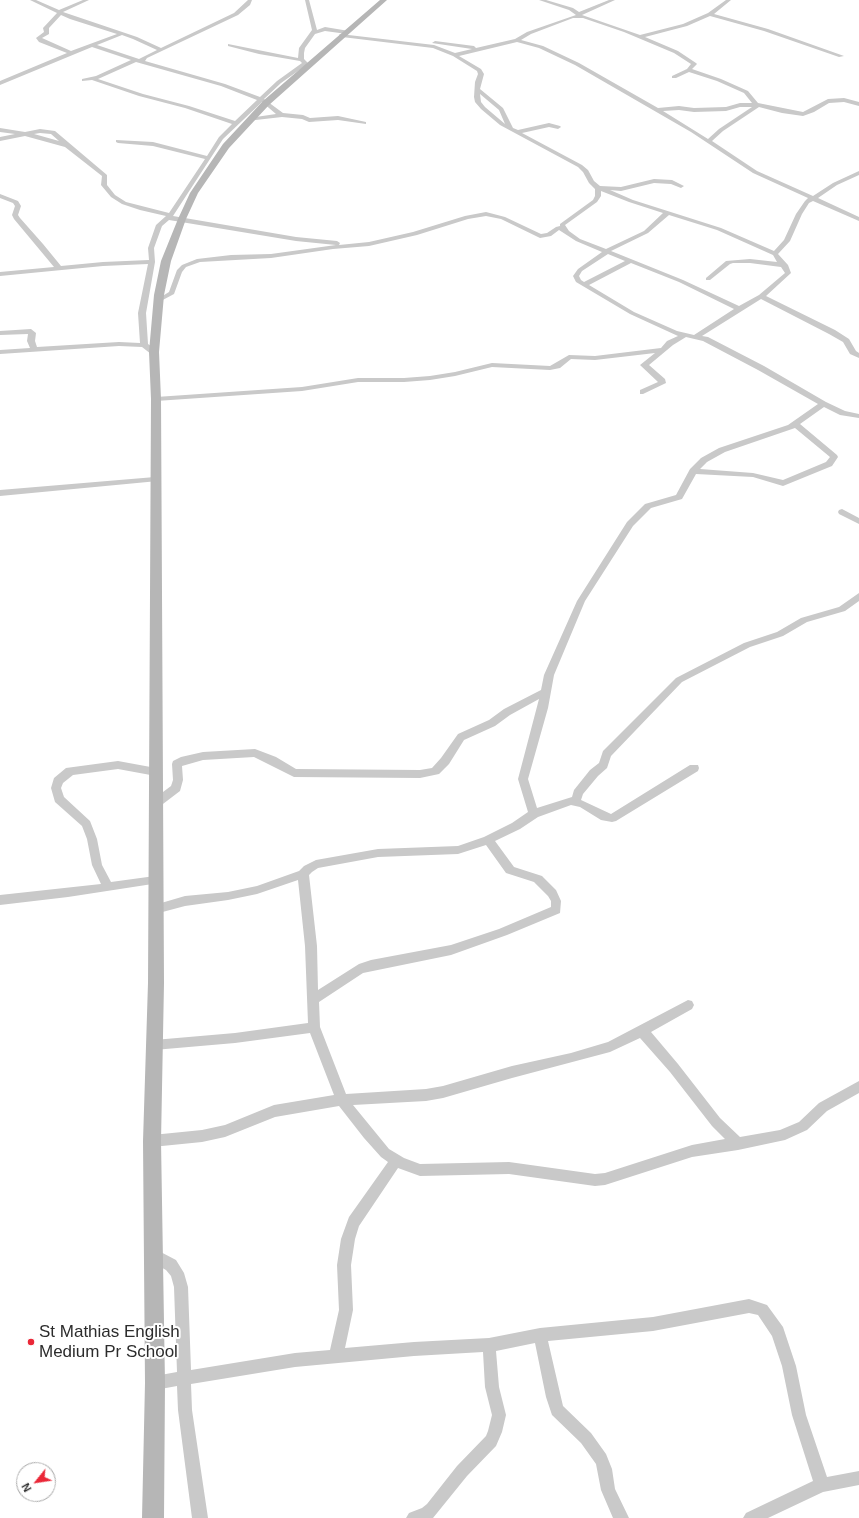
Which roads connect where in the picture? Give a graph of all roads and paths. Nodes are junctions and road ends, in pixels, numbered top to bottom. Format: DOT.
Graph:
graph roads {
  1 [pos="32,0"];
  2 [pos="88,0"];
  3 [pos="250,0"];
  4 [pos="307,0"];
  5 [pos="384,0"];
  6 [pos="542,0"];
  7 [pos="613,0"];
  8 [pos="730,0"];
  9 [pos="59,13"];
  10 [pos="579,14"];
  11 [pos="710,14"];
  12 [pos="55,18"];
  13 [pos="72,18"];
  14 [pos="313,22"];
  15 [pos="315,32"];
  16 [pos="340,32"];
  17 [pos="121,34"];
  18 [pos="639,37"];
  19 [pos="517,40"];
  20 [pos="415,44"];
  21 [pos="230,45"];
  22 [pos="91,46"];
  23 [pos="480,49"];
  24 [pos="160,50"];
  25 [pos="70,53"];
  26 [pos="455,55"];
  27 [pos="841,56"];
  28 [pos="139,61"];
  29 [pos="305,63"];
  30 [pos="689,70"];
  31 [pos="674,77"];
  32 [pos="94,79"];
  33 [pos="84,80"];
  34 [pos="0,83"];
  35 [pos="478,90"];
  36 [pos="263,102"];
  37 [pos="859,104"];
  38 [pos="757,106"];
  39 [pos="654,109"];
  40 [pos="282,115"];
  41 [pos="242,121"];
  42 [pos="364,123"];
  43 [pos="558,128"];
  44 [pos="0,130"];
  45 [pos="514,131"];
  46 [pos="26,134"];
  47 [pos="0,139"];
  48 [pos="118,141"];
  49 [pos="709,141"];
  50 [pos="207,158"];
  51 [pos="859,173"];
  52 [pos="681,186"];
  53 [pos="598,188"];
  54 [pos="0,196"];
  55 [pos="810,198"];
  56 [pos="668,213"];
  57 [pos="173,217"];
  58 [pos="859,219"];
  59 [pos="564,230"];
  60 [pos="355,245"];
  61 [pos="606,252"];
  62 [pos="776,254"];
  63 [pos="631,261"];
  64 [pos="152,262"];
  65 [pos="131,263"];
  66 [pos="784,265"];
  67 [pos="59,268"];
  68 [pos="150,272"];
  69 [pos="0,274"];
  70 [pos="708,279"];
  71 [pos="584,285"];
  72 [pos="761,296"];
  73 [pos="159,300"];
  74 [pos="739,309"];
  75 [pos="0,333"];
  76 [pos="685,335"];
  77 [pos="697,336"];
  78 [pos="149,349"];
  79 [pos="35,350"];
  80 [pos="661,350"];
  81 [pos="0,352"];
  82 [pos="859,356"];
  83 [pos="643,392"];
  84 [pos="156,399"];
  85 [pos="823,404"];
  86 [pos="859,416"];
  87 [pos="795,424"];
  88 [pos="693,471"];
  89 [pos="155,480"];
  90 [pos="0,493"];
  91 [pos="842,512"];
  92 [pos="859,521"];
  93 [pos="859,596"];
  94 [pos="545,692"];
  95 [pos="694,768"];
  96 [pos="156,772"];
  97 [pos="576,801"];
  98 [pos="155,804"];
  99 [pos="534,814"];
  100 [pos="488,840"];
  101 [pos="303,874"];
  102 [pos="155,880"];
  103 [pos="108,887"];
  104 [pos="0,900"];
  105 [pos="155,909"];
  106 [pos="312,1000"];
  107 [pos="688,1005"];
  108 [pos="314,1027"];
  109 [pos="642,1031"];
  110 [pos="154,1045"];
  111 [pos="859,1087"];
  112 [pos="342,1100"];
  113 [pos="152,1141"];
  114 [pos="738,1144"];
  115 [pos="396,1161"];
  116 [pos="153,1255"];
  117 [pos="540,1336"];
  118 [pos="489,1345"];
  119 [pos="336,1356"];
  120 [pos="184,1378"];
  121 [pos="155,1383"];
  122 [pos="859,1478"];
  123 [pos="822,1485"];
  124 [pos="153,1518"];
  125 [pos="200,1518"];
  126 [pos="414,1518"];
  127 [pos="621,1518"];
  128 [pos="751,1518"];
  1 -- 9 [label="street"];
  2 -- 9 [label="street"];
  3 -- 24 [label="street"];
  4 -- 14 [label="street"];
  5 -- 16 [label="main road"];
  6 -- 10 [label="street"];
  7 -- 10 [label="street"];
  8 -- 11 [label="street"];
  9 -- 12 [label="street"];
  9 -- 13 [label="street"];
  10 -- 18 [label="street"];
  10 -- 19 [label="street"];
  11 -- 18 [label="street"];
  11 -- 27 [label="street"];
  12 -- 13 [label="street"];
  12 -- 25 [label="street"];
  13 -- 17 [label="street"];
  14 -- 15 [label="street"];
  14 -- 16 [label="street"];
  15 -- 16 [label="street"];
  15 -- 29 [label="street"];
  16 -- 20 [label="street"];
  16 -- 29 [label="main road"];
  17 -- 22 [label="street"];
  17 -- 24 [label="street"];
  18 -- 30 [label="street"];
  19 -- 23 [label="street"];
  19 -- 39 [label="street"];
  20 -- 23 [label="street"];
  20 -- 26 [label="street"];
  21 -- 29 [label="street"];
  22 -- 25 [label="street"];
  22 -- 28 [label="street"];
  23 -- 26 [label="street"];
  24 -- 28 [label="street"];
  25 -- 34 [label="street"];
  26 -- 35 [label="street"];
  28 -- 32 [label="street"];
  28 -- 36 [label="street"];
  29 -- 36 [label="main road"];
  30 -- 31 [label="street"];
  30 -- 38 [label="street"];
  32 -- 33 [label="street"];
  32 -- 41 [label="street"];
  35 -- 45 [label="street"];
  35 -- 45 [label="street"];
  36 -- 40 [label="street"];
  36 -- 41 [label="main road"];
  37 -- 38 [label="street"];
  38 -- 39 [label="street"];
  38 -- 49 [label="street"];
  39 -- 49 [label="street"];
  40 -- 41 [label="street"];
  40 -- 42 [label="street"];
  41 -- 50 [label="street"];
  41 -- 57 [label="main road"];
  43 -- 45 [label="street"];
  44 -- 46 [label="street"];
  45 -- 53 [label="street"];
  46 -- 47 [label="street"];
  46 -- 57 [label="street"];
  48 -- 50 [label="street"];
  49 -- 55 [label="street"];
  50 -- 57 [label="street"];
  51 -- 55 [label="street"];
  52 -- 53 [label="street"];
  53 -- 56 [label="street"];
  53 -- 59 [label="street"];
  54 -- 67 [label="street"];
  55 -- 58 [label="street"];
  55 -- 62 [label="street"];
  56 -- 61 [label="street"];
  56 -- 62 [label="street"];
  57 -- 60 [label="street"];
  57 -- 64 [label="street"];
  57 -- 73 [label="main road"];
  59 -- 60 [label="street"];
  59 -- 61 [label="street"];
  60 -- 73 [label="street"];
  61 -- 63 [label="street"];
  61 -- 71 [label="street"];
  62 -- 66 [label="street"];
  63 -- 71 [label="street"];
  63 -- 74 [label="street"];
  64 -- 65 [label="street"];
  64 -- 68 [label="street"];
  65 -- 67 [label="street"];
  65 -- 68 [label="street"];
  66 -- 70 [label="street"];
  66 -- 72 [label="street"];
  67 -- 69 [label="street"];
  68 -- 78 [label="street"];
  71 -- 76 [label="street"];
  72 -- 74 [label="street"];
  72 -- 82 [label="street"];
  73 -- 78 [label="main road"];
  74 -- 77 [label="street"];
  75 -- 79 [label="street"];
  76 -- 77 [label="street"];
  76 -- 80 [label="street"];
  77 -- 85 [label="street"];
  78 -- 79 [label="street"];
  78 -- 84 [label="main road"];
  79 -- 81 [label="street"];
  80 -- 83 [label="street"];
  80 -- 84 [label="street"];
  84 -- 89 [label="main road"];
  85 -- 86 [label="street"];
  85 -- 87 [label="street"];
  87 -- 88 [label="street"];
  87 -- 88 [label="street"];
  88 -- 94 [label="street"];
  89 -- 90 [label="street"];
  89 -- 96 [label="main road"];
  91 -- 92 [label="street"];
  93 -- 97 [label="street"];
  94 -- 98 [label="street"];
  94 -- 99 [label="street"];
  95 -- 97 [label="street"];
  96 -- 98 [label="main road"];
  96 -- 103 [label="street"];
  97 -- 99 [label="street"];
  98 -- 102 [label="main road"];
  99 -- 100 [label="street"];
  100 -- 101 [label="street"];
  100 -- 106 [label="street"];
  101 -- 105 [label="street"];
  101 -- 106 [label="street"];
  102 -- 103 [label="street"];
  102 -- 105 [label="main road"];
  103 -- 104 [label="street"];
  105 -- 110 [label="main road"];
  106 -- 108 [label="street"];
  107 -- 109 [label="street"];
  108 -- 110 [label="street"];
  108 -- 112 [label="street"];
  109 -- 112 [label="street"];
  109 -- 114 [label="street"];
  110 -- 113 [label="main road"];
  111 -- 114 [label="street"];
  112 -- 113 [label="street"];
  112 -- 115 [label="street"];
  113 -- 116 [label="main road"];
  114 -- 115 [label="street"];
  115 -- 119 [label="street"];
  116 -- 120 [label="street"];
  116 -- 121 [label="main road"];
  117 -- 118 [label="street"];
  117 -- 123 [label="street"];
  117 -- 127 [label="street"];
  118 -- 119 [label="street"];
  118 -- 126 [label="street"];
  119 -- 120 [label="street"];
  120 -- 121 [label="street"];
  120 -- 125 [label="street"];
  121 -- 124 [label="main road"];
  122 -- 123 [label="street"];
  123 -- 128 [label="street"];
}
